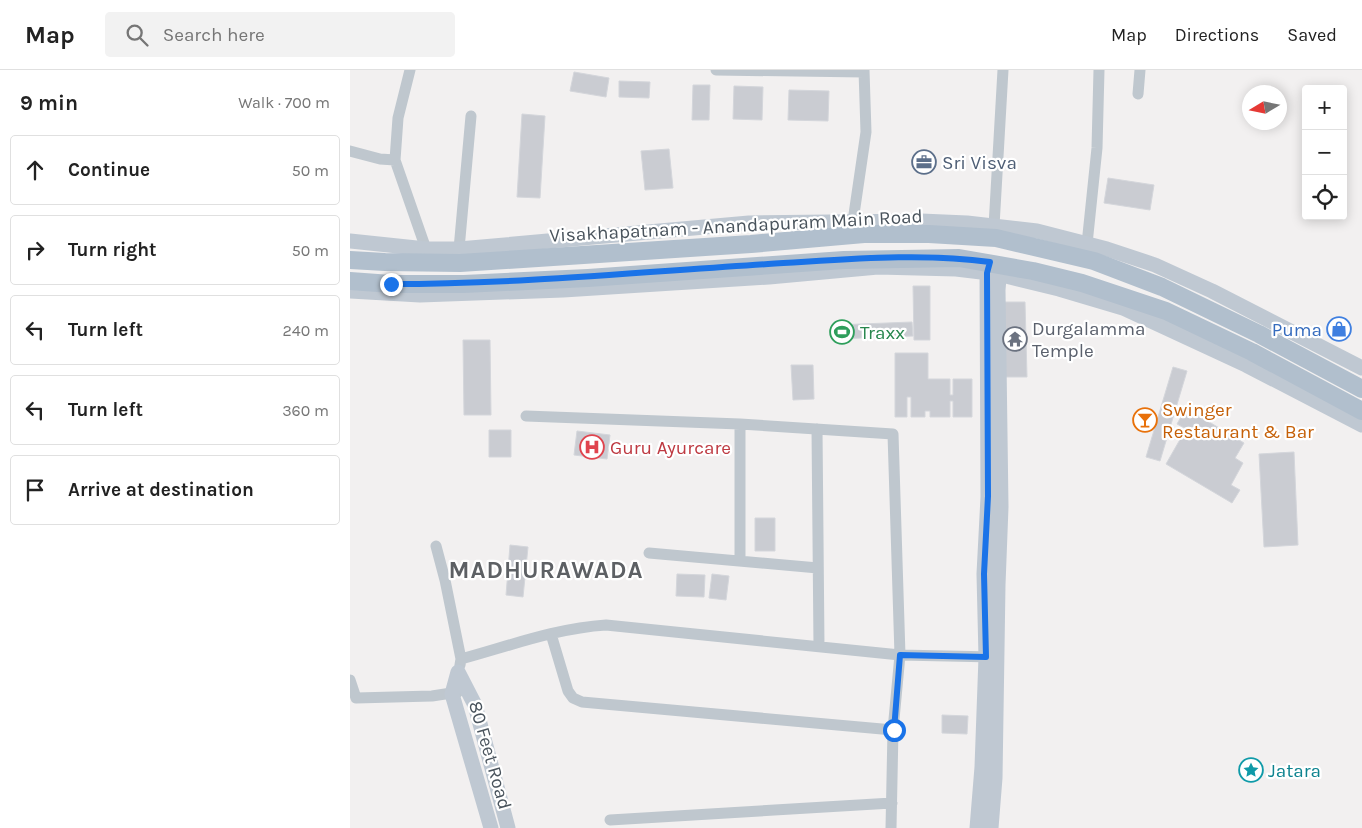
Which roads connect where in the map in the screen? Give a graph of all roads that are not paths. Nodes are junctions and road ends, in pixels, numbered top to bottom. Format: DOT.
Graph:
graph roads {
  1 [pos="410,70"];
  2 [pos="716,70"];
  3 [pos="1003,70"];
  4 [pos="1100,70"];
  5 [pos="1140,70"];
  6 [pos="864,71"];
  7 [pos="1138,94"];
  8 [pos="471,116"];
  9 [pos="350,150"];
  10 [pos="395,160"];
  11 [pos="853,221"];
  12 [pos="994,226"];
  13 [pos="350,241"];
  14 [pos="1087,244"];
  15 [pos="426,249"];
  16 [pos="460,249"];
  17 [pos="350,260"];
  18 [pos="994,269"];
  19 [pos="350,281"];
  20 [pos="350,291"];
  21 [pos="1362,368"];
  22 [pos="1362,389"];
  23 [pos="1362,411"];
  24 [pos="526,416"];
  25 [pos="740,424"];
  26 [pos="1362,424"];
  27 [pos="817,429"];
  28 [pos="436,546"];
  29 [pos="649,553"];
  30 [pos="740,560"];
  31 [pos="818,568"];
  32 [pos="551,634"];
  33 [pos="819,646"];
  34 [pos="900,655"];
  35 [pos="992,657"];
  36 [pos="460,665"];
  37 [pos="350,680"];
  38 [pos="460,692"];
  39 [pos="353,698"];
  40 [pos="894,730"];
  41 [pos="892,803"];
  42 [pos="610,820"];
  43 [pos="491,828"];
  44 [pos="508,828"];
  45 [pos="891,828"];
  46 [pos="977,828"];
  47 [pos="991,828"];
  1 -- 10 [label="street"];
  2 -- 6 [label="street"];
  3 -- 12 [label="street"];
  4 -- 14 [label="street"];
  5 -- 7 [label="street"];
  6 -- 11 [label="street"];
  8 -- 16 [label="street"];
  9 -- 10 [label="street"];
  10 -- 15 [label="street"];
  11 -- 12 [label="street"];
  11 -- 16 [label="street"];
  12 -- 14 [label="street"];
  13 -- 15 [label="street"];
  14 -- 21 [label="street"];
  15 -- 16 [label="street"];
  17 -- 22 [label="main road, Visakhapatnam - Anandapuram Main Road"];
  18 -- 19 [label="main road"];
  18 -- 20 [label="street"];
  18 -- 23 [label="main road"];
  18 -- 26 [label="street"];
  18 -- 35 [label="street"];
  24 -- 25 [label="street"];
  25 -- 27 [label="street"];
  25 -- 30 [label="street"];
  27 -- 31 [label="street"];
  27 -- 34 [label="street"];
  28 -- 36 [label="street"];
  29 -- 30 [label="street"];
  30 -- 31 [label="street"];
  31 -- 33 [label="street"];
  32 -- 33 [label="street"];
  32 -- 36 [label="street"];
  32 -- 40 [label="street"];
  33 -- 34 [label="street"];
  34 -- 35 [label="street"];
  34 -- 40 [label="street"];
  35 -- 46 [label="street"];
  35 -- 47 [label="street"];
  36 -- 38 [label="street"];
  37 -- 39 [label="street"];
  38 -- 39 [label="street"];
  38 -- 43 [label="street, 80 Feet Road"];
  38 -- 44 [label="street"];
  40 -- 41 [label="street"];
  41 -- 42 [label="street"];
  41 -- 45 [label="street"];
}
